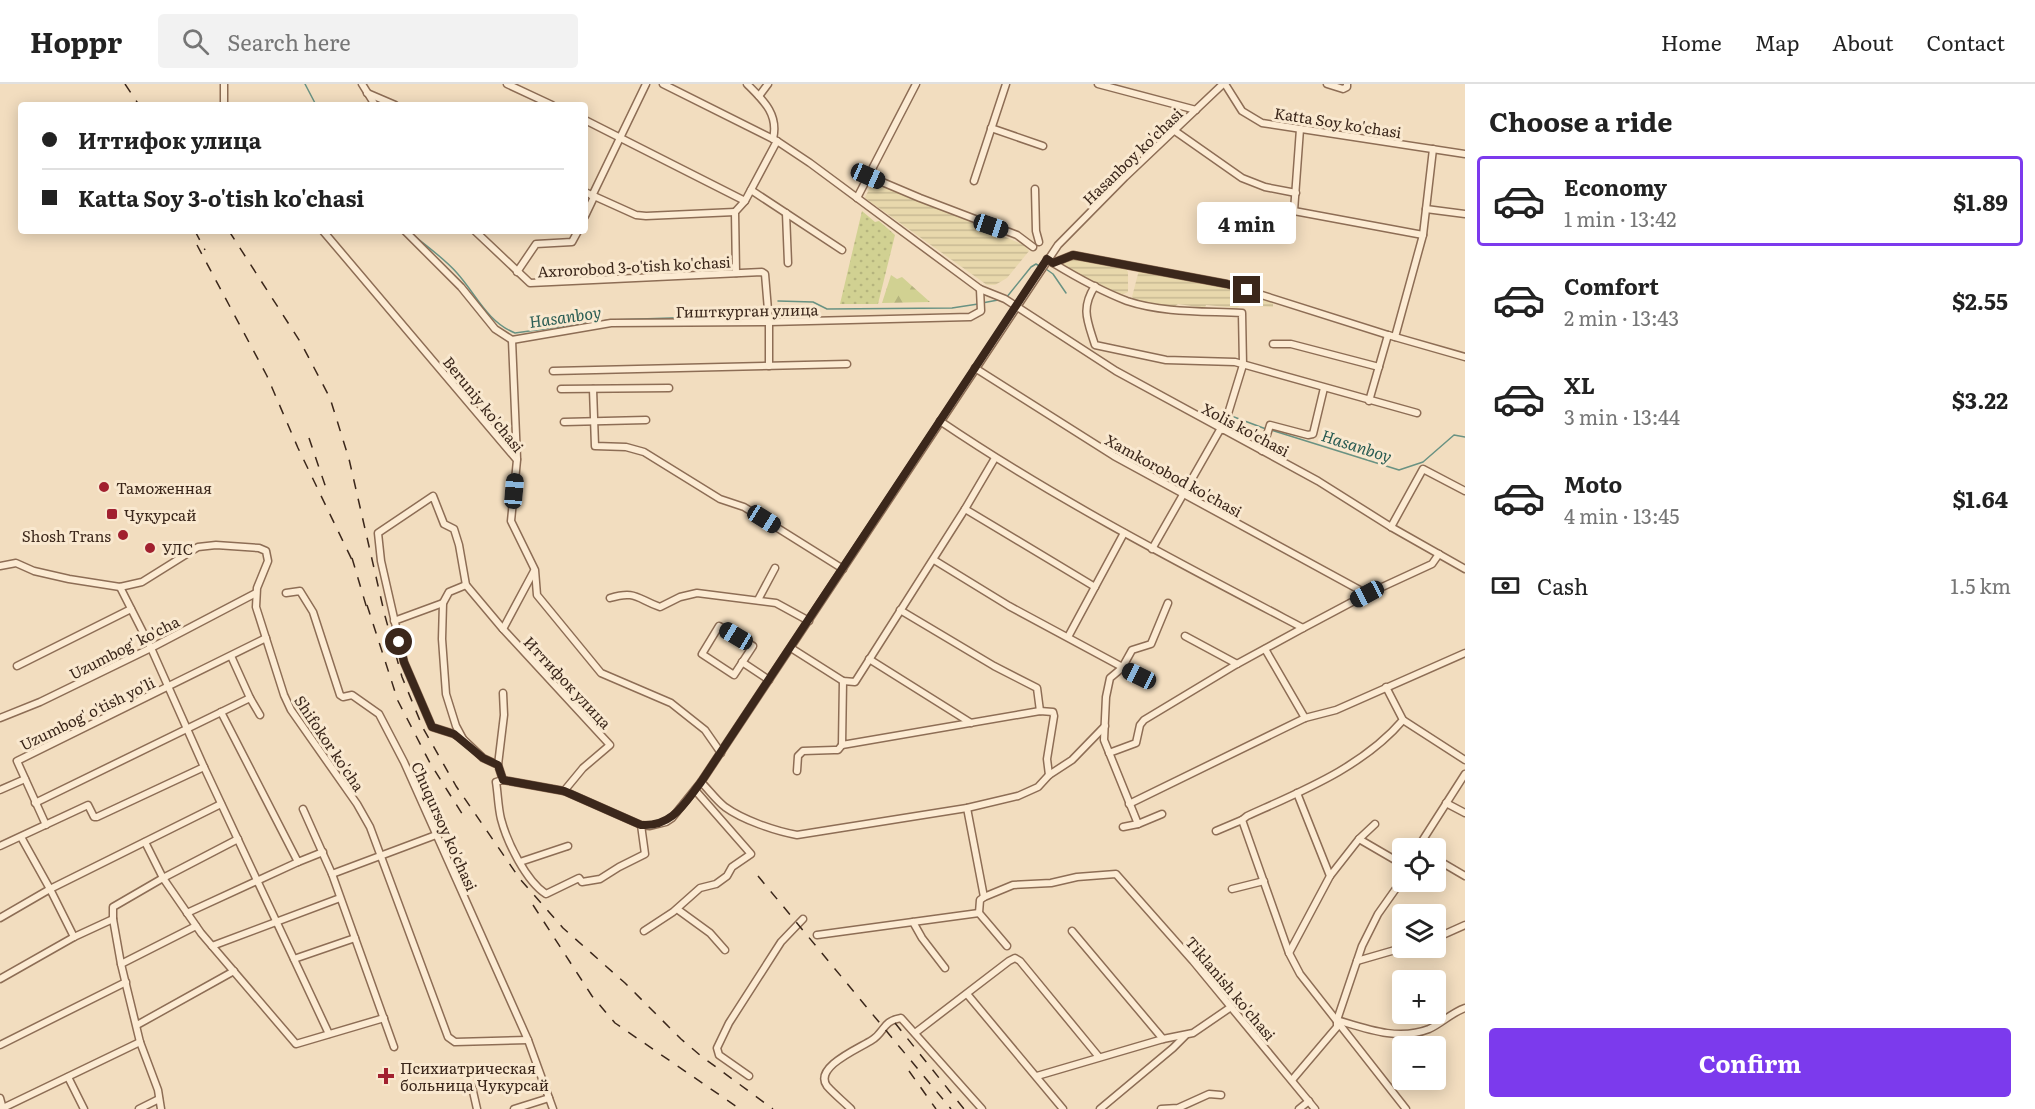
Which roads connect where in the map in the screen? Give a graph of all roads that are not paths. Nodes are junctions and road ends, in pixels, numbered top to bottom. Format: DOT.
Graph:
graph roads {
  1 [pos="224,84"];
  2 [pos="362,84"];
  3 [pos="507,84"];
  4 [pos="646,84"];
  5 [pos="663,84"];
  6 [pos="747,84"];
  7 [pos="768,84"];
  8 [pos="916,84"];
  9 [pos="1006,84"];
  10 [pos="1098,84"];
  11 [pos="1224,84"];
  12 [pos="1327,84"];
  13 [pos="1347,84"];
  14 [pos="367,93"];
  15 [pos="759,96"];
  16 [pos="224,102"];
  17 [pos="373,102"];
  18 [pos="388,102"];
  19 [pos="546,102"];
  20 [pos="1196,110"];
  21 [pos="588,121"];
  22 [pos="992,128"];
  23 [pos="1300,129"];
  24 [pos="1175,131"];
  25 [pos="620,137"];
  26 [pos="775,140"];
  27 [pos="1043,146"];
  28 [pos="1433,149"];
  29 [pos="1465,154"];
  30 [pos="868,176"];
  31 [pos="974,181"];
  32 [pos="1035,189"];
  33 [pos="751,190"];
  34 [pos="1296,193"];
  35 [pos="590,195"];
  36 [pos="857,198"];
  37 [pos="745,201"];
  38 [pos="1426,209"];
  39 [pos="735,212"];
  40 [pos="786,213"];
  41 [pos="1465,214"];
  42 [pos="326,234"];
  43 [pos="408,234"];
  44 [pos="479,234"];
  45 [pos="576,234"];
  46 [pos="1423,235"];
  47 [pos="842,250"];
  48 [pos="1050,261"];
  49 [pos="788,263"];
  50 [pos="517,272"];
  51 [pos="736,273"];
  52 [pos="1095,286"];
  53 [pos="980,289"];
  54 [pos="1017,307"];
  55 [pos="769,322"];
  56 [pos="1391,336"];
  57 [pos="512,340"];
  58 [pos="1273,344"];
  59 [pos="1465,357"];
  60 [pos="847,364"];
  61 [pos="1243,365"];
  62 [pos="769,366"];
  63 [pos="1379,366"];
  64 [pos="975,368"];
  65 [pos="553,371"];
  66 [pos="669,388"];
  67 [pos="1324,388"];
  68 [pos="561,389"];
  69 [pos="593,389"];
  70 [pos="1369,401"];
  71 [pos="1417,413"];
  72 [pos="646,420"];
  73 [pos="594,421"];
  74 [pos="940,421"];
  75 [pos="564,422"];
  76 [pos="1222,429"];
  77 [pos="1262,451"];
  78 [pos="995,458"];
  79 [pos="517,460"];
  80 [pos="1465,491"];
  81 [pos="1182,493"];
  82 [pos="965,509"];
  83 [pos="1391,527"];
  84 [pos="1124,533"];
  85 [pos="1152,549"];
  86 [pos="1439,554"];
  87 [pos="934,560"];
  88 [pos="0,566"];
  89 [pos="775,567"];
  90 [pos="1465,568"];
  91 [pos="843,569"];
  92 [pos="535,570"];
  93 [pos="466,585"];
  94 [pos="120,587"];
  95 [pos="1095,587"];
  96 [pos="256,593"];
  97 [pos="286,593"];
  98 [pos="1367,594"];
  99 [pos="610,598"];
  100 [pos="758,600"];
  101 [pos="443,603"];
  102 [pos="1168,603"];
  103 [pos="131,609"];
  104 [pos="900,610"];
  105 [pos="394,621"];
  106 [pos="809,621"];
  107 [pos="1303,628"];
  108 [pos="503,629"];
  109 [pos="1185,636"];
  110 [pos="266,638"];
  111 [pos="1068,638"];
  112 [pos="151,648"];
  113 [pos="791,648"];
  114 [pos="1265,649"];
  115 [pos="1465,653"];
  116 [pos="231,656"];
  117 [pos="869,659"];
  118 [pos="742,662"];
  119 [pos="1237,664"];
  120 [pos="18,666"];
  121 [pos="1122,668"];
  122 [pos="1139,676"];
  123 [pos="769,680"];
  124 [pos="843,681"];
  125 [pos="168,687"];
  126 [pos="1386,687"];
  127 [pos="503,693"];
  128 [pos="250,698"];
  129 [pos="1040,711"];
  130 [pos="221,712"];
  131 [pos="260,715"];
  132 [pos="0,718"];
  133 [pos="1305,718"];
  134 [pos="1403,720"];
  135 [pos="971,723"];
  136 [pos="1105,726"];
  137 [pos="187,727"];
  138 [pos="463,740"];
  139 [pos="842,745"];
  140 [pos="720,753"];
  141 [pos="1109,753"];
  142 [pos="1465,760"];
  143 [pos="498,765"];
  144 [pos="204,766"];
  145 [pos="797,771"];
  146 [pos="1465,774"];
  147 [pos="1049,775"];
  148 [pos="25,779"];
  149 [pos="499,781"];
  150 [pos="701,782"];
  151 [pos="0,790"];
  152 [pos="695,790"];
  153 [pos="564,791"];
  154 [pos="1297,793"];
  155 [pos="35,803"];
  156 [pos="1446,803"];
  157 [pos="221,804"];
  158 [pos="1129,804"];
  159 [pos="967,808"];
  160 [pos="303,809"];
  161 [pos="1465,813"];
  162 [pos="1162,814"];
  163 [pos="1242,820"];
  164 [pos="1138,824"];
  165 [pos="1375,824"];
  166 [pos="46,825"];
  167 [pos="641,825"];
  168 [pos="1123,827"];
  169 [pos="1216,831"];
  170 [pos="436,835"];
  171 [pos="21,837"];
  172 [pos="1425,838"];
  173 [pos="238,839"];
  174 [pos="1359,839"];
  175 [pos="145,842"];
  176 [pos="0,846"];
  177 [pos="567,846"];
  178 [pos="323,852"];
  179 [pos="381,856"];
  180 [pos="1392,858"];
  181 [pos="298,862"];
  182 [pos="520,862"];
  183 [pos="1446,865"];
  184 [pos="332,874"];
  185 [pos="1330,876"];
  186 [pos="1465,876"];
  187 [pos="163,878"];
  188 [pos="258,880"];
  189 [pos="1264,881"];
  190 [pos="50,889"];
  191 [pos="1232,889"];
  192 [pos="1394,892"];
  193 [pos="984,897"];
  194 [pos="340,898"];
  195 [pos="677,909"];
  196 [pos="187,913"];
  197 [pos="979,913"];
  198 [pos="0,918"];
  199 [pos="114,919"];
  200 [pos="803,919"];
  201 [pos="277,922"];
  202 [pos="913,922"];
  203 [pos="1465,925"];
  204 [pos="196,926"];
  205 [pos="644,931"];
  206 [pos="1072,931"];
  207 [pos="817,934"];
  208 [pos="1446,934"];
  209 [pos="74,937"];
  210 [pos="355,938"];
  211 [pos="212,946"];
  212 [pos="1007,946"];
  213 [pos="725,950"];
  214 [pos="1392,951"];
  215 [pos="1289,953"];
  216 [pos="294,959"];
  217 [pos="1358,961"];
  218 [pos="121,964"];
  219 [pos="945,968"];
  220 [pos="234,972"];
  221 [pos="0,979"];
  222 [pos="126,982"];
  223 [pos="967,994"];
  224 [pos="1231,1007"];
  225 [pos="1465,1008"];
  226 [pos="384,1018"];
  227 [pos="1337,1020"];
  228 [pos="137,1025"];
  229 [pos="915,1033"];
  230 [pos="329,1034"];
  231 [pos="1185,1036"];
  232 [pos="1163,1039"];
  233 [pos="528,1040"];
  234 [pos="140,1042"];
  235 [pos="0,1045"];
  236 [pos="394,1047"];
  237 [pos="1099,1057"];
  238 [pos="749,1076"];
  239 [pos="1037,1076"];
  240 [pos="69,1077"];
  241 [pos="1292,1080"];
  242 [pos="472,1088"];
  243 [pos="1221,1095"];
  244 [pos="0,1098"];
  245 [pos="549,1098"];
  246 [pos="159,1099"];
  247 [pos="1309,1101"];
  248 [pos="3,1108"];
  249 [pos="1178,1108"];
  250 [pos="84,1109"];
  251 [pos="139,1109"];
  252 [pos="161,1109"];
  253 [pos="477,1109"];
  254 [pos="514,1109"];
  255 [pos="553,1109"];
  256 [pos="851,1109"];
  257 [pos="982,1109"];
  258 [pos="1063,1109"];
  259 [pos="1100,1109"];
  260 [pos="1161,1109"];
  261 [pos="1299,1109"];
  262 [pos="1315,1109"];
  263 [pos="1406,1109"];
  1 -- 16 [label="street"];
  2 -- 14 [label="street"];
  3 -- 19 [label="street"];
  4 -- 25 [label="street"];
  5 -- 26 [label="street, Xolis ko'chasi"];
  6 -- 15 [label="street"];
  7 -- 15 [label="street"];
  8 -- 30 [label="street"];
  9 -- 22 [label="street"];
  10 -- 20 [label="street"];
  11 -- 20 [label="street, Hasanboy ko'chasi"];
  11 -- 23 [label="street, Katta Soy ko'chasi"];
  12 -- 13 [label="street"];
  14 -- 17 [label="street"];
  14 -- 18 [label="street"];
  15 -- 26 [label="street"];
  20 -- 24 [label="street, Hasanboy ko'chasi"];
  21 -- 25 [label="street"];
  22 -- 27 [label="street"];
  22 -- 31 [label="street"];
  23 -- 28 [label="street, Katta Soy ko'chasi"];
  23 -- 34 [label="street"];
  24 -- 34 [label="street"];
  24 -- 48 [label="street, Hasanboy ko'chasi"];
  25 -- 35 [label="street"];
  25 -- 37 [label="street"];
  26 -- 33 [label="street"];
  26 -- 36 [label="street, Xolis ko'chasi"];
  28 -- 29 [label="street, Katta Soy ko'chasi"];
  28 -- 38 [label="street"];
  30 -- 32 [label="street"];
  30 -- 36 [label="street"];
  33 -- 37 [label="street"];
  33 -- 40 [label="street"];
  34 -- 46 [label="street"];
  35 -- 39 [label="street"];
  36 -- 53 [label="street, Xolis ko'chasi"];
  37 -- 39 [label="street"];
  38 -- 41 [label="street"];
  38 -- 46 [label="street"];
  39 -- 51 [label="street"];
  40 -- 47 [label="street"];
  40 -- 49 [label="street"];
  42 -- 79 [label="street, Beruniy ko'chasi"];
  43 -- 57 [label="street"];
  44 -- 50 [label="street, Axrorobod 3-o'tish ko'chasi"];
  45 -- 50 [label="street"];
  46 -- 56 [label="street"];
  48 -- 52 [label="street"];
  48 -- 54 [label="street, Hasanboy ko'chasi"];
  48 -- 56 [label="street"];
  50 -- 51 [label="street, Axrorobod 3-o'tish ko'chasi"];
  51 -- 55 [label="street, Axrorobod 3-o'tish ko'chasi"];
  52 -- 61 [label="street"];
  52 -- 61 [label="street"];
  53 -- 54 [label="street, Xolis ko'chasi"];
  53 -- 55 [label="street, Гишткурган улица"];
  54 -- 64 [label="street, Hasanboy ko'chasi"];
  54 -- 76 [label="street, Xolis ko'chasi"];
  55 -- 57 [label="street, Гишткурган улица"];
  55 -- 62 [label="street"];
  56 -- 59 [label="street"];
  56 -- 63 [label="street"];
  57 -- 79 [label="street"];
  58 -- 63 [label="street"];
  60 -- 62 [label="street"];
  61 -- 67 [label="street"];
  61 -- 76 [label="street"];
  62 -- 65 [label="street"];
  63 -- 70 [label="street"];
  64 -- 74 [label="street, Hasanboy ko'chasi"];
  64 -- 81 [label="street, Xamkorobod ko'chasi"];
  66 -- 69 [label="street"];
  67 -- 70 [label="street"];
  67 -- 77 [label="street"];
  68 -- 69 [label="street"];
  69 -- 73 [label="street"];
  70 -- 71 [label="street"];
  72 -- 73 [label="street"];
  73 -- 75 [label="street"];
  73 -- 91 [label="street"];
  74 -- 78 [label="street"];
  74 -- 91 [label="street, Hasanboy ko'chasi"];
  76 -- 77 [label="street, Xolis ko'chasi"];
  76 -- 81 [label="street"];
  77 -- 83 [label="street, Xolis ko'chasi"];
  78 -- 82 [label="street"];
  78 -- 84 [label="street"];
  79 -- 92 [label="street, Beruniy ko'chasi"];
  80 -- 83 [label="street"];
  81 -- 85 [label="street"];
  81 -- 98 [label="street, Xamkorobod ko'chasi"];
  82 -- 87 [label="street"];
  82 -- 95 [label="street"];
  83 -- 86 [label="street, Xolis ko'chasi"];
  84 -- 85 [label="street"];
  84 -- 95 [label="street"];
  85 -- 107 [label="street"];
  86 -- 90 [label="street, Xolis ko'chasi"];
  86 -- 98 [label="street"];
  87 -- 104 [label="street"];
  87 -- 111 [label="street"];
  88 -- 94 [label="street"];
  89 -- 100 [label="street"];
  91 -- 106 [label="street, Hasanboy ko'chasi"];
  92 -- 108 [label="street"];
  92 -- 140 [label="street, Beruniy ko'chasi"];
  93 -- 101 [label="street"];
  93 -- 105 [label="street"];
  93 -- 108 [label="street, Иттифок улица"];
  94 -- 96 [label="street, Shifokor ko'cha"];
  94 -- 103 [label="street"];
  95 -- 111 [label="street"];
  96 -- 110 [label="street, Shifokor ko'cha"];
  96 -- 112 [label="street, Uzumbog' ko'cha"];
  97 -- 170 [label="street, Chuqursoy ko'chasi"];
  98 -- 107 [label="street"];
  99 -- 100 [label="street"];
  100 -- 106 [label="street"];
  101 -- 105 [label="street"];
  101 -- 138 [label="street"];
  102 -- 121 [label="street"];
  103 -- 112 [label="street"];
  103 -- 120 [label="street"];
  104 -- 117 [label="street"];
  104 -- 129 [label="street"];
  105 -- 138 [label="street"];
  106 -- 113 [label="street, Hasanboy ko'chasi"];
  107 -- 114 [label="street"];
  108 -- 153 [label="street, Иттифок улица"];
  109 -- 119 [label="street"];
  110 -- 116 [label="street, Uzumbog' o'tish yo'li"];
  110 -- 179 [label="street, Shifokor ko'cha"];
  111 -- 121 [label="street"];
  112 -- 125 [label="street"];
  112 -- 132 [label="street, Uzumbog' ko'cha"];
  113 -- 123 [label="street, Hasanboy ko'chasi"];
  113 -- 124 [label="street"];
  114 -- 119 [label="street"];
  114 -- 133 [label="street"];
  115 -- 126 [label="street"];
  116 -- 125 [label="street, Uzumbog' o'tish yo'li"];
  116 -- 128 [label="street"];
  117 -- 124 [label="street"];
  117 -- 135 [label="street"];
  118 -- 118 [label="street"];
  118 -- 123 [label="street"];
  119 -- 141 [label="street"];
  121 -- 122 [label="street"];
  121 -- 136 [label="street"];
  123 -- 140 [label="street, Hasanboy ko'chasi"];
  124 -- 139 [label="street"];
  125 -- 137 [label="street"];
  125 -- 148 [label="street, Uzumbog' o'tish yo'li"];
  126 -- 133 [label="street"];
  126 -- 134 [label="street"];
  127 -- 143 [label="street"];
  128 -- 130 [label="street"];
  128 -- 131 [label="street"];
  129 -- 135 [label="street"];
  129 -- 147 [label="street"];
  130 -- 137 [label="street"];
  130 -- 181 [label="street"];
  133 -- 158 [label="street"];
  134 -- 142 [label="street"];
  134 -- 154 [label="street"];
  135 -- 139 [label="street"];
  136 -- 141 [label="street"];
  136 -- 147 [label="street"];
  137 -- 144 [label="street"];
  137 -- 155 [label="street"];
  138 -- 143 [label="street"];
  139 -- 145 [label="street"];
  140 -- 150 [label="street, Hasanboy ko'chasi"];
  141 -- 158 [label="street"];
  143 -- 149 [label="street"];
  144 -- 157 [label="street"];
  144 -- 166 [label="street"];
  146 -- 156 [label="street"];
  147 -- 159 [label="street"];
  148 -- 151 [label="street"];
  148 -- 155 [label="street"];
  149 -- 153 [label="street"];
  149 -- 182 [label="street"];
  150 -- 152 [label="street"];
  150 -- 159 [label="street"];
  152 -- 167 [label="street"];
  152 -- 195 [label="street"];
  153 -- 167 [label="street"];
  154 -- 163 [label="street"];
  154 -- 185 [label="street"];
  155 -- 166 [label="street"];
  156 -- 161 [label="street"];
  156 -- 172 [label="street"];
  157 -- 173 [label="street"];
  157 -- 175 [label="street"];
  158 -- 164 [label="street"];
  159 -- 193 [label="street"];
  160 -- 178 [label="street"];
  162 -- 164 [label="street"];
  163 -- 169 [label="street"];
  163 -- 189 [label="street"];
  164 -- 168 [label="street"];
  165 -- 174 [label="street"];
  166 -- 171 [label="street"];
  167 -- 182 [label="street"];
  170 -- 179 [label="street"];
  170 -- 233 [label="street, Chuqursoy ko'chasi"];
  171 -- 176 [label="street"];
  171 -- 190 [label="street"];
  173 -- 187 [label="street"];
  173 -- 188 [label="street"];
  174 -- 180 [label="street"];
  174 -- 185 [label="street"];
  175 -- 187 [label="street"];
  175 -- 190 [label="street"];
  177 -- 182 [label="street"];
  178 -- 181 [label="street"];
  178 -- 184 [label="street"];
  179 -- 184 [label="street"];
  179 -- 233 [label="street, Shifokor ko'cha"];
  181 -- 188 [label="street"];
  183 -- 186 [label="street"];
  184 -- 194 [label="street"];
  185 -- 215 [label="street"];
  187 -- 196 [label="street"];
  187 -- 199 [label="street"];
  188 -- 196 [label="street"];
  188 -- 201 [label="street"];
  189 -- 191 [label="street"];
  189 -- 215 [label="street"];
  190 -- 198 [label="street"];
  190 -- 209 [label="street"];
  192 -- 217 [label="street"];
  193 -- 197 [label="street"];
  193 -- 224 [label="street, Tiklanish ko'chasi"];
  194 -- 201 [label="street"];
  194 -- 210 [label="street"];
  195 -- 205 [label="street"];
  195 -- 213 [label="street"];
  196 -- 204 [label="street"];
  197 -- 202 [label="street"];
  197 -- 212 [label="street"];
  199 -- 209 [label="street"];
  199 -- 218 [label="street"];
  200 -- 238 [label="street"];
  201 -- 211 [label="street"];
  201 -- 216 [label="street"];
  202 -- 207 [label="street"];
  202 -- 219 [label="street"];
  203 -- 208 [label="street"];
  204 -- 211 [label="street"];
  204 -- 218 [label="street"];
  206 -- 232 [label="street"];
  209 -- 221 [label="street"];
  210 -- 216 [label="street"];
  210 -- 226 [label="street"];
  211 -- 220 [label="street"];
  214 -- 217 [label="street"];
  215 -- 227 [label="street"];
  216 -- 230 [label="street"];
  217 -- 227 [label="street"];
  218 -- 222 [label="street"];
  220 -- 228 [label="street"];
  220 -- 230 [label="street"];
  222 -- 228 [label="street"];
  222 -- 235 [label="street"];
  223 -- 229 [label="street"];
  223 -- 237 [label="street"];
  223 -- 239 [label="street"];
  224 -- 231 [label="street"];
  224 -- 241 [label="street, Tiklanish ko'chasi"];
  225 -- 227 [label="street"];
  226 -- 230 [label="street"];
  226 -- 236 [label="street"];
  227 -- 241 [label="street"];
  227 -- 263 [label="street"];
  228 -- 234 [label="street"];
  229 -- 256 [label="street"];
  229 -- 257 [label="street"];
  231 -- 232 [label="street"];
  231 -- 259 [label="street"];
  232 -- 237 [label="street"];
  233 -- 245 [label="street, Chuqursoy ko'chasi"];
  234 -- 240 [label="street"];
  234 -- 246 [label="street"];
  237 -- 239 [label="street"];
  239 -- 258 [label="street"];
  240 -- 248 [label="street"];
  240 -- 250 [label="street"];
  241 -- 247 [label="street, Tiklanish ko'chasi"];
  242 -- 253 [label="street"];
  243 -- 249 [label="street"];
  244 -- 248 [label="street"];
  245 -- 254 [label="street"];
  245 -- 255 [label="street, Chuqursoy ko'chasi"];
  246 -- 251 [label="street"];
  246 -- 252 [label="street"];
  247 -- 261 [label="street"];
  247 -- 262 [label="street, Tiklanish ko'chasi"];
  249 -- 260 [label="street"];
}
